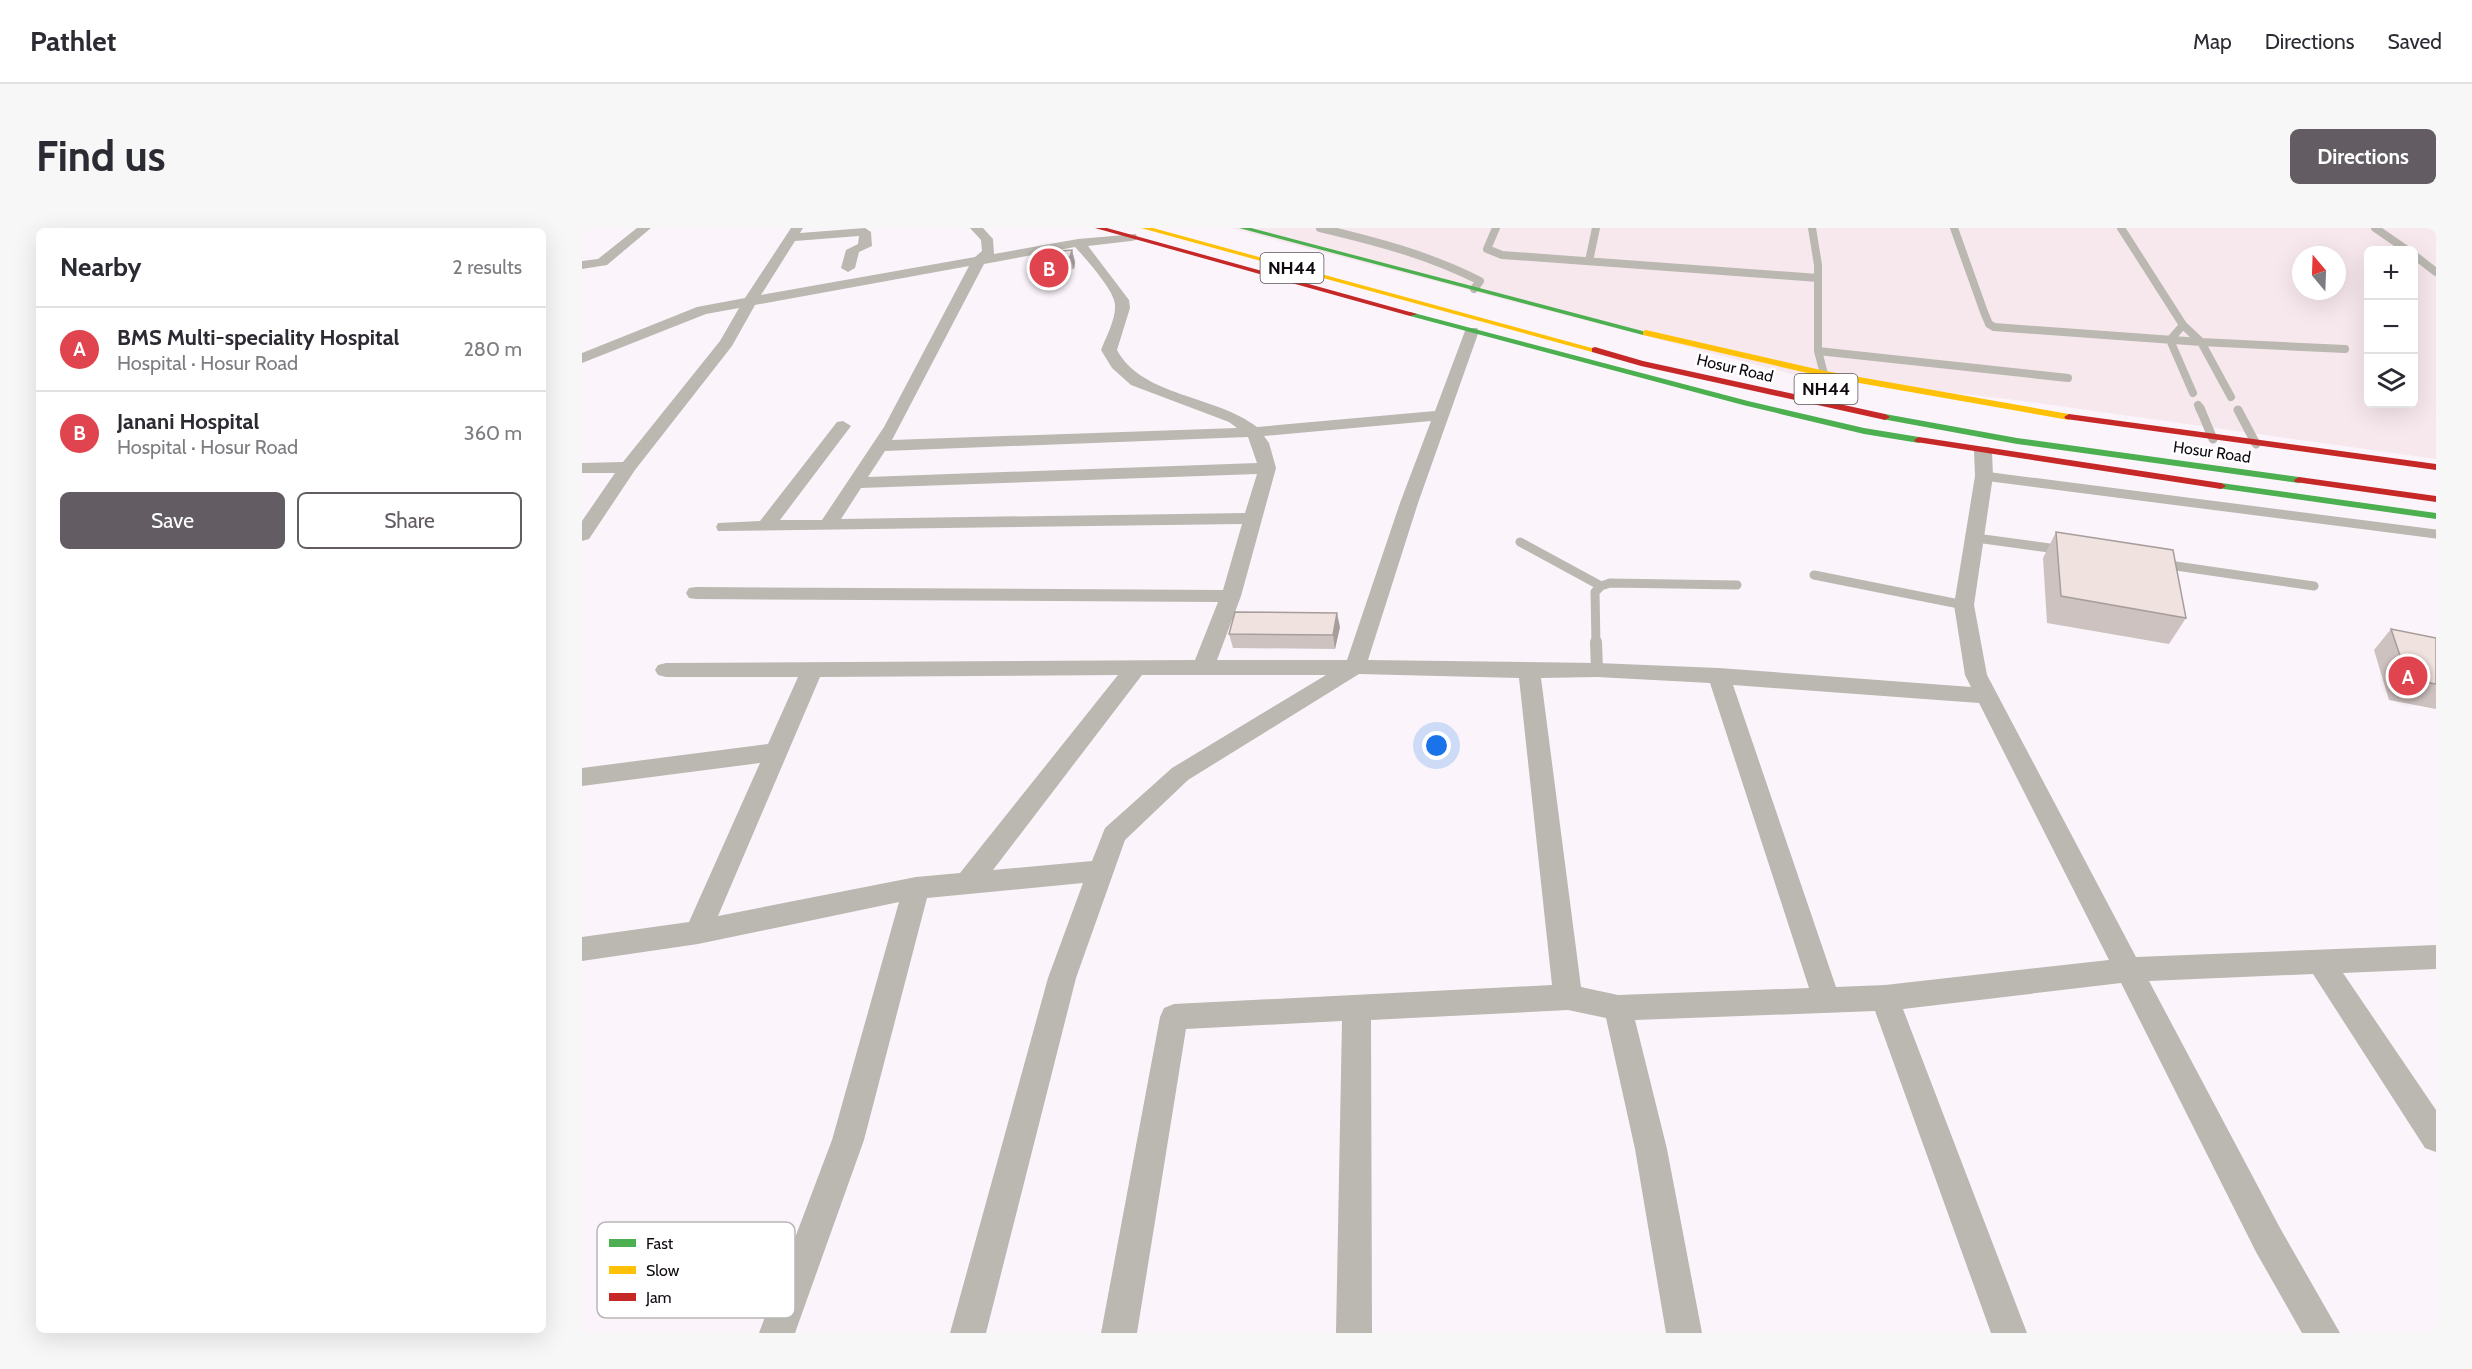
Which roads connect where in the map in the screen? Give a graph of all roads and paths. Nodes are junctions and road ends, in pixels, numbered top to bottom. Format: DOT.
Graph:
graph roads {
  1 [pos="645,228"];
  2 [pos="976,228"];
  3 [pos="1099,228"];
  4 [pos="1146,228"];
  5 [pos="1194,228"];
  6 [pos="1243,228"];
  7 [pos="1320,228"];
  8 [pos="1496,228"];
  9 [pos="1596,228"];
  10 [pos="1812,228"];
  11 [pos="1954,228"];
  12 [pos="2121,228"];
  13 [pos="2375,228"];
  14 [pos="794,232"];
  15 [pos="1264,234"];
  16 [pos="1131,237"];
  17 [pos="1078,243"];
  18 [pos="2401,246"];
  19 [pos="1242,248"];
  20 [pos="1215,258"];
  21 [pos="2418,258"];
  22 [pos="979,261"];
  23 [pos="1589,261"];
  24 [pos="582,265"];
  25 [pos="848,268"];
  26 [pos="2436,272"];
  27 [pos="1818,278"];
  28 [pos="1474,289"];
  29 [pos="750,301"];
  30 [pos="2183,325"];
  31 [pos="1472,331"];
  32 [pos="2170,340"];
  33 [pos="2201,342"];
  34 [pos="2345,349"];
  35 [pos="1818,351"];
  36 [pos="1679,357"];
  37 [pos="582,358"];
  38 [pos="1757,374"];
  39 [pos="1824,374"];
  40 [pos="2068,378"];
  41 [pos="1812,386"];
  42 [pos="2193,393"];
  43 [pos="2231,397"];
  44 [pos="2198,405"];
  45 [pos="2238,410"];
  46 [pos="1441,415"];
  47 [pos="843,426"];
  48 [pos="1252,432"];
  49 [pos="2212,438"];
  50 [pos="2256,444"];
  51 [pos="880,446"];
  52 [pos="2013,456"];
  53 [pos="2243,458"];
  54 [pos="1984,466"];
  55 [pos="628,467"];
  56 [pos="2436,467"];
  57 [pos="582,468"];
  58 [pos="1267,468"];
  59 [pos="2391,478"];
  60 [pos="856,483"];
  61 [pos="2436,499"];
  62 [pos="589,511"];
  63 [pos="2436,516"];
  64 [pos="1254,518"];
  65 [pos="828,525"];
  66 [pos="766,526"];
  67 [pos="725,527"];
  68 [pos="2436,534"];
  69 [pos="582,535"];
  70 [pos="1976,538"];
  71 [pos="1520,542"];
  72 [pos="2069,551"];
  73 [pos="2151,563"];
  74 [pos="1814,575"];
  75 [pos="1737,585"];
  76 [pos="1601,586"];
  77 [pos="2314,586"];
  78 [pos="696,593"];
  79 [pos="1230,596"];
  80 [pos="1964,605"];
  81 [pos="1204,666"];
  82 [pos="1137,667"];
  83 [pos="1355,667"];
  84 [pos="812,669"];
  85 [pos="666,670"];
  86 [pos="1597,670"];
  87 [pos="1529,671"];
  88 [pos="1719,676"];
  89 [pos="1987,696"];
  90 [pos="776,752"];
  91 [pos="582,777"];
  92 [pos="1101,871"];
  93 [pos="967,884"];
  94 [pos="916,888"];
  95 [pos="698,932"];
  96 [pos="582,949"];
  97 [pos="2436,957"];
  98 [pos="2320,962"];
  99 [pos="2129,970"];
  100 [pos="1568,997"];
  101 [pos="1885,998"];
  102 [pos="1827,1001"];
  103 [pos="1357,1008"];
  104 [pos="1618,1008"];
  105 [pos="2436,1137"];
  106 [pos="795,1284"];
  107 [pos="783,1318"];
  108 [pos="777,1333"];
  109 [pos="968,1333"];
  110 [pos="1119,1333"];
  111 [pos="1354,1333"];
  112 [pos="1684,1333"];
  113 [pos="2009,1333"];
  114 [pos="2322,1333"];
  1 -- 24 [label="street"];
  2 -- 22 [label="street"];
  3 -- 16 [label="main road"];
  4 -- 19 [label="main road, Hosur Road / NH44"];
  5 -- 19 [label="main road, Hosur Road / NH44"];
  6 -- 15 [label="main road"];
  7 -- 28 [label="lane"];
  8 -- 23 [label="lane"];
  9 -- 23 [label="lane"];
  10 -- 27 [label="lane"];
  11 -- 32 [label="lane"];
  12 -- 30 [label="lane"];
  13 -- 18 [label="lane"];
  14 -- 25 [label="street"];
  14 -- 29 [label="street"];
  15 -- 19 [label="main road"];
  15 -- 28 [label="main road"];
  16 -- 17 [label="street"];
  16 -- 20 [label="main road"];
  17 -- 22 [label="street"];
  17 -- 48 [label="street"];
  19 -- 20 [label="main road"];
  19 -- 36 [label="main road, Hosur Road / NH44"];
  19 -- 61 [label="main road, Hosur Road / NH44"];
  20 -- 31 [label="main road"];
  21 -- 26 [label="lane"];
  22 -- 29 [label="street"];
  22 -- 51 [label="street"];
  23 -- 27 [label="lane"];
  27 -- 35 [label="lane"];
  28 -- 39 [label="main road"];
  29 -- 37 [label="street"];
  29 -- 55 [label="street"];
  30 -- 32 [label="lane"];
  30 -- 33 [label="lane"];
  31 -- 46 [label="street"];
  31 -- 54 [label="main road"];
  32 -- 33 [label="lane"];
  32 -- 42 [label="lane"];
  33 -- 34 [label="lane"];
  33 -- 43 [label="lane"];
  35 -- 39 [label="lane"];
  35 -- 40 [label="lane"];
  38 -- 41 [label="main road, Hosur Road / NH44"];
  39 -- 49 [label="main road"];
  44 -- 49 [label="lane"];
  45 -- 50 [label="lane"];
  46 -- 48 [label="street"];
  46 -- 83 [label="street"];
  47 -- 66 [label="street"];
  48 -- 51 [label="street"];
  48 -- 58 [label="street"];
  49 -- 50 [label="main road"];
  50 -- 56 [label="main road"];
  51 -- 60 [label="street"];
  52 -- 54 [label="street"];
  52 -- 63 [label="main road"];
  53 -- 59 [label="main road, Hosur Road"];
  54 -- 68 [label="lane"];
  54 -- 70 [label="street"];
  55 -- 57 [label="street"];
  55 -- 62 [label="street"];
  58 -- 60 [label="street"];
  58 -- 64 [label="street"];
  60 -- 65 [label="street"];
  62 -- 69 [label="street"];
  64 -- 65 [label="street"];
  64 -- 79 [label="street"];
  65 -- 66 [label="street"];
  66 -- 67 [label="street"];
  70 -- 72 [label="lane"];
  70 -- 80 [label="street"];
  71 -- 76 [label="lane"];
  73 -- 77 [label="lane"];
  74 -- 80 [label="lane"];
  75 -- 76 [label="lane"];
  76 -- 86 [label="lane"];
  78 -- 79 [label="street"];
  79 -- 81 [label="street"];
  80 -- 89 [label="street"];
  81 -- 82 [label="street"];
  81 -- 83 [label="street"];
  82 -- 84 [label="street"];
  82 -- 93 [label="street"];
  83 -- 87 [label="street"];
  83 -- 92 [label="street"];
  84 -- 85 [label="street"];
  84 -- 90 [label="street"];
  86 -- 87 [label="street"];
  86 -- 88 [label="street"];
  87 -- 100 [label="street"];
  88 -- 89 [label="street"];
  88 -- 102 [label="street"];
  89 -- 99 [label="street"];
  90 -- 91 [label="street"];
  90 -- 95 [label="street"];
  92 -- 93 [label="street"];
  92 -- 109 [label="street"];
  93 -- 94 [label="street"];
  94 -- 95 [label="street"];
  94 -- 106 [label="street"];
  95 -- 96 [label="street"];
  97 -- 98 [label="street"];
  98 -- 99 [label="street"];
  98 -- 105 [label="street"];
  99 -- 101 [label="street"];
  99 -- 114 [label="street"];
  100 -- 103 [label="street"];
  100 -- 104 [label="street"];
  101 -- 102 [label="street"];
  101 -- 113 [label="street"];
  102 -- 104 [label="street"];
  103 -- 110 [label="street"];
  103 -- 111 [label="street"];
  104 -- 112 [label="street"];
  107 -- 108 [label="street"];
}
